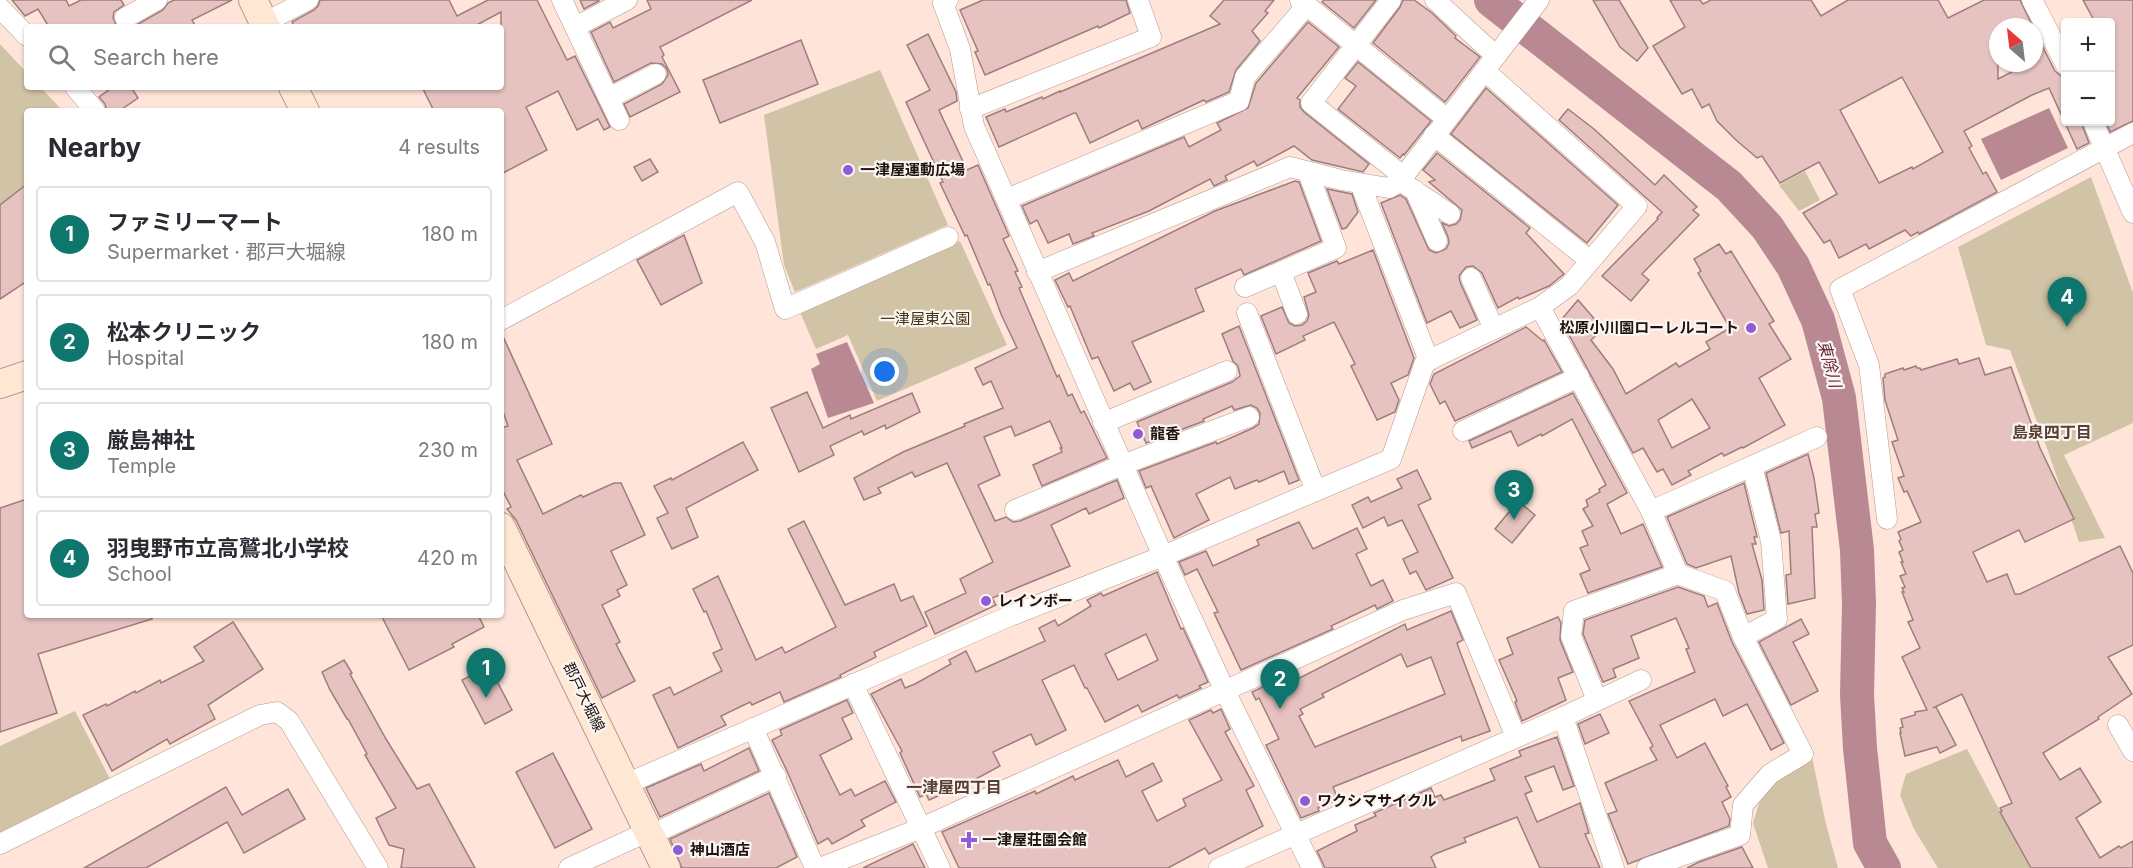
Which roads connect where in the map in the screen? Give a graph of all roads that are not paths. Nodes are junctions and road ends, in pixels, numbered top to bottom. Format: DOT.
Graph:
graph roads {
  1 [pos="157,0"];
  2 [pos="308,0"];
  3 [pos="562,0"];
  4 [pos="627,0"];
  5 [pos="948,0"];
  6 [pos="1138,0"];
  7 [pos="1391,0"];
  8 [pos="1435,0"];
  9 [pos="1539,0"];
  10 [pos="2032,0"];
  11 [pos="1303,3"];
  12 [pos="0,8"];
  13 [pos="261,17"];
  14 [pos="125,18"];
  15 [pos="574,27"];
  16 [pos="24,33"];
  17 [pos="1356,45"];
  18 [pos="2061,56"];
  19 [pos="1494,59"];
  20 [pos="656,74"];
  21 [pos="78,90"];
  22 [pos="294,90"];
  23 [pos="609,98"];
  24 [pos="92,108"];
  25 [pos="303,108"];
  26 [pos="970,109"];
  27 [pos="1447,119"];
  28 [pos="619,120"];
  29 [pos="2095,126"];
  30 [pos="2133,133"];
  31 [pos="1434,135"];
  32 [pos="2105,147"];
  33 [pos="1308,172"];
  34 [pos="1406,182"];
  35 [pos="1363,191"];
  36 [pos="1007,199"];
  37 [pos="1450,213"];
  38 [pos="2133,213"];
  39 [pos="948,237"];
  40 [pos="1437,241"];
  41 [pos="1589,260"];
  42 [pos="1037,272"];
  43 [pos="1281,272"];
  44 [pos="1471,278"];
  45 [pos="1245,287"];
  46 [pos="1540,307"];
  47 [pos="1247,313"];
  48 [pos="1297,314"];
  49 [pos="504,318"];
  50 [pos="1494,329"];
  51 [pos="1429,361"];
  52 [pos="1227,371"];
  53 [pos="24,376"];
  54 [pos="1579,377"];
  55 [pos="0,384"];
  56 [pos="1250,417"];
  57 [pos="1104,423"];
  58 [pos="1463,431"];
  59 [pos="1817,437"];
  60 [pos="1122,465"];
  61 [pos="1752,466"];
  62 [pos="1316,491"];
  63 [pos="1015,510"];
  64 [pos="1651,510"];
  65 [pos="1887,519"];
  66 [pos="504,533"];
  67 [pos="1163,556"];
  68 [pos="1678,574"];
  69 [pos="1743,637"];
  70 [pos="1641,680"];
  71 [pos="853,684"];
  72 [pos="1225,691"];
  73 [pos="1597,700"];
  74 [pos="1563,717"];
  75 [pos="2118,725"];
  76 [pos="753,728"];
  77 [pos="1516,737"];
  78 [pos="2133,751"];
  79 [pos="776,776"];
  80 [pos="626,784"];
  81 [pos="921,828"];
  82 [pos="649,831"];
  83 [pos="1295,835"];
  84 [pos="0,844"];
  85 [pos="1696,860"];
  86 [pos="378,868"];
  87 [pos="569,868"];
  88 [pos="666,868"];
  89 [pos="815,868"];
  90 [pos="820,868"];
  91 [pos="940,868"];
  92 [pos="1219,868"];
  93 [pos="1312,868"];
  94 [pos="1614,868"];
  95 [pos="1647,868"];
  1 -- 14 [label="street"];
  2 -- 13 [label="street"];
  3 -- 15 [label="street"];
  4 -- 15 [label="street"];
  5 -- 26 [label="street"];
  6 -- 26 [label="street"];
  7 -- 17 [label="street"];
  8 -- 19 [label="street"];
  9 -- 19 [label="street"];
  10 -- 18 [label="street"];
  11 -- 17 [label="street"];
  11 -- 36 [label="street"];
  12 -- 16 [label="street"];
  15 -- 23 [label="street"];
  17 -- 27 [label="street"];
  17 -- 34 [label="street"];
  19 -- 27 [label="street"];
  19 -- 41 [label="street"];
  20 -- 23 [label="street"];
  21 -- 24 [label="street"];
  22 -- 25 [label="main road"];
  23 -- 28 [label="street"];
  26 -- 36 [label="street"];
  27 -- 31 [label="street"];
  29 -- 32 [label="street"];
  30 -- 32 [label="street"];
  31 -- 34 [label="street"];
  31 -- 41 [label="street"];
  32 -- 38 [label="street"];
  32 -- 65 [label="street"];
  33 -- 34 [label="street"];
  33 -- 42 [label="street"];
  33 -- 43 [label="street"];
  34 -- 37 [label="street"];
  34 -- 40 [label="street"];
  35 -- 51 [label="street"];
  36 -- 42 [label="street"];
  39 -- 49 [label="street"];
  41 -- 46 [label="street"];
  42 -- 57 [label="street"];
  43 -- 45 [label="street"];
  43 -- 48 [label="street"];
  44 -- 50 [label="street"];
  46 -- 50 [label="street"];
  46 -- 54 [label="street"];
  47 -- 62 [label="street"];
  50 -- 51 [label="street"];
  51 -- 62 [label="street"];
  52 -- 57 [label="street"];
  53 -- 55 [label="main road"];
  54 -- 58 [label="street"];
  54 -- 64 [label="street"];
  56 -- 60 [label="street"];
  57 -- 60 [label="street"];
  59 -- 61 [label="street"];
  60 -- 63 [label="street"];
  60 -- 67 [label="street"];
  61 -- 64 [label="street"];
  61 -- 69 [label="street"];
  62 -- 67 [label="street"];
  64 -- 68 [label="street"];
  66 -- 80 [label="main road, 郡戸大堀線"];
  67 -- 71 [label="street"];
  67 -- 72 [label="street"];
  68 -- 69 [label="street"];
  68 -- 73 [label="street"];
  69 -- 85 [label="street"];
  70 -- 73 [label="street"];
  71 -- 76 [label="street"];
  71 -- 81 [label="street"];
  72 -- 77 [label="street"];
  72 -- 81 [label="street"];
  72 -- 83 [label="street"];
  73 -- 74 [label="street"];
  74 -- 77 [label="street"];
  74 -- 94 [label="street"];
  75 -- 78 [label="street"];
  76 -- 79 [label="street"];
  76 -- 80 [label="street"];
  77 -- 83 [label="street"];
  79 -- 82 [label="street"];
  79 -- 89 [label="street"];
  80 -- 82 [label="main road, 郡戸大堀線"];
  81 -- 90 [label="street"];
  81 -- 91 [label="street"];
  82 -- 87 [label="street"];
  82 -- 88 [label="main road, 郡戸大堀線"];
  83 -- 92 [label="street"];
  83 -- 93 [label="street"];
  84 -- 86 [label="street"];
  85 -- 95 [label="street"];
}
